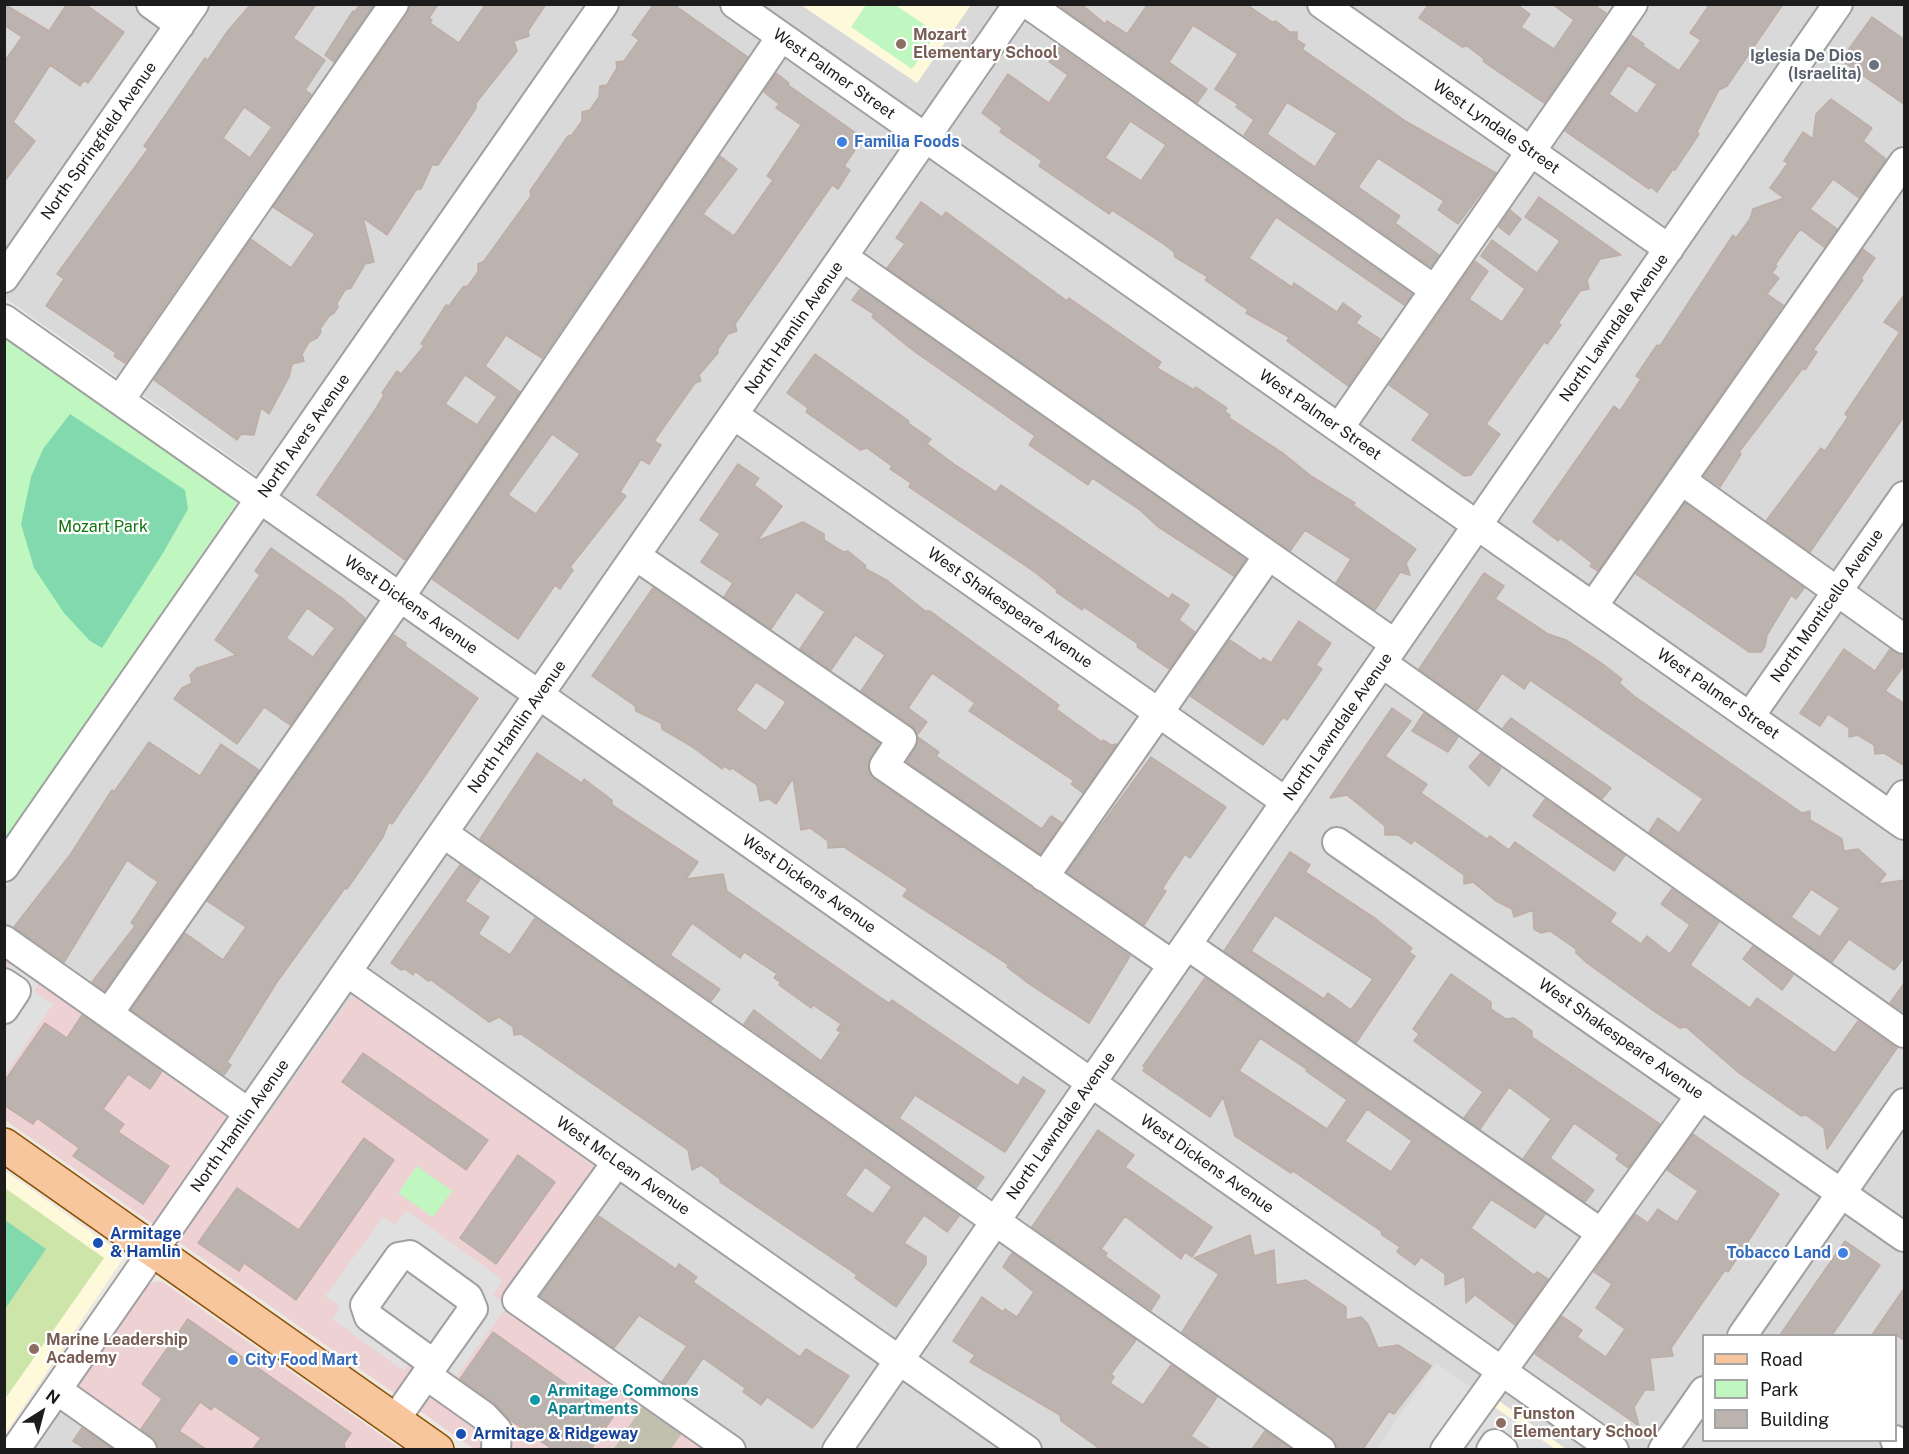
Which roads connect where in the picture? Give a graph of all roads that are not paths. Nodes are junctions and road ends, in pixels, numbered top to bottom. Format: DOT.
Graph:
graph roads {
  1 [pos="151,4"];
  2 [pos="394,4"];
  3 [pos="604,4"];
  4 [pos="735,4"];
  5 [pos="1018,4"];
  6 [pos="1028,4"];
  7 [pos="1322,4"];
  8 [pos="1838,4"];
  9 [pos="1627,7"];
  10 [pos="187,15"];
  11 [pos="781,37"];
  12 [pos="926,138"];
  13 [pos="1532,152"];
  14 [pos="1905,162"];
  15 [pos="1669,249"];
  16 [pos="843,257"];
  17 [pos="4,278"];
  18 [pos="1435,290"];
  19 [pos="4,319"];
  20 [pos="120,400"];
  21 [pos="734,415"];
  22 [pos="1339,428"];
  23 [pos="1681,480"];
  24 [pos="1905,496"];
  25 [pos="261,499"];
  26 [pos="1478,525"];
  27 [pos="636,556"];
  28 [pos="1268,556"];
  29 [pos="1838,591"];
  30 [pos="400,597"];
  31 [pos="1593,606"];
  32 [pos="1905,639"];
  33 [pos="1389,653"];
  34 [pos="539,695"];
  35 [pos="1159,713"];
  36 [pos="1750,716"];
  37 [pos="1286,802"];
  38 [pos="1900,812"];
  39 [pos="443,833"];
  40 [pos="1337,842"];
  41 [pos="4,867"];
  42 [pos="1044,878"];
  43 [pos="4,940"];
  44 [pos="1180,955"];
  45 [pos="347,972"];
  46 [pos="4,983"];
  47 [pos="4,1009"];
  48 [pos="109,1013"];
  49 [pos="1905,1033"];
  50 [pos="1091,1083"];
  51 [pos="1701,1095"];
  52 [pos="1905,1103"];
  53 [pos="249,1113"];
  54 [pos="4,1145"];
  55 [pos="617,1162"];
  56 [pos="1842,1192"];
  57 [pos="994,1222"];
  58 [pos="1601,1233"];
  59 [pos="1905,1237"];
  60 [pos="153,1251"];
  61 [pos="1745,1334"];
  62 [pos="899,1360"];
  63 [pos="1502,1371"];
  64 [pos="57,1390"];
  65 [pos="1702,1395"];
  66 [pos="395,1420"];
  67 [pos="431,1448"];
  68 [pos="15,1449"];
  69 [pos="142,1449"];
  70 [pos="496,1449"];
  71 [pos="731,1449"];
  72 [pos="837,1449"];
  73 [pos="1027,1449"];
  74 [pos="1321,1449"];
  75 [pos="1445,1449"];
  76 [pos="1491,1449"];
  77 [pos="1503,1449"];
  78 [pos="1614,1449"];
  79 [pos="1663,1449"];
  1 -- 10 [label="street"];
  2 -- 20 [label="street"];
  3 -- 25 [label="street, North Avers Avenue"];
  4 -- 11 [label="street, West Palmer Street"];
  5 -- 12 [label="street, North Hamlin Avenue"];
  6 -- 18 [label="street"];
  7 -- 13 [label="street, West Lyndale Street"];
  8 -- 15 [label="street, North Lawndale Avenue"];
  9 -- 13 [label="street"];
  10 -- 17 [label="street, North Springfield Avenue"];
  11 -- 12 [label="street, West Palmer Street"];
  11 -- 30 [label="street"];
  12 -- 16 [label="street, North Hamlin Avenue"];
  12 -- 22 [label="street, West Palmer Street"];
  13 -- 15 [label="street, West Lyndale Street"];
  13 -- 18 [label="street"];
  14 -- 23 [label="street"];
  15 -- 26 [label="street, North Lawndale Avenue"];
  16 -- 21 [label="street, North Hamlin Avenue"];
  16 -- 28 [label="street"];
  18 -- 22 [label="street"];
  19 -- 20 [label="street, West Dickens Avenue"];
  20 -- 25 [label="street, West Dickens Avenue"];
  21 -- 27 [label="street, North Hamlin Avenue"];
  21 -- 35 [label="street, West Shakespeare Avenue"];
  22 -- 26 [label="street, West Palmer Street"];
  23 -- 29 [label="street"];
  23 -- 31 [label="street"];
  24 -- 29 [label="street, North Monticello Avenue"];
  25 -- 30 [label="street, West Dickens Avenue"];
  25 -- 41 [label="street, North Avers Avenue"];
  26 -- 31 [label="street, West Palmer Street"];
  26 -- 33 [label="street, North Lawndale Avenue"];
  27 -- 34 [label="street, North Hamlin Avenue"];
  27 -- 42 [label="street"];
  28 -- 33 [label="street"];
  28 -- 35 [label="street"];
  29 -- 32 [label="street"];
  29 -- 36 [label="street, North Monticello Avenue"];
  30 -- 34 [label="street, West Dickens Avenue"];
  30 -- 48 [label="street"];
  31 -- 36 [label="street, West Palmer Street"];
  33 -- 37 [label="street, North Lawndale Avenue"];
  33 -- 49 [label="street"];
  34 -- 39 [label="street, North Hamlin Avenue"];
  34 -- 50 [label="street, West Dickens Avenue"];
  35 -- 37 [label="street, West Shakespeare Avenue"];
  35 -- 42 [label="street"];
  36 -- 38 [label="street, West Palmer Street"];
  37 -- 44 [label="street, North Lawndale Avenue"];
  39 -- 45 [label="street, North Hamlin Avenue"];
  39 -- 57 [label="street"];
  40 -- 51 [label="street, West Shakespeare Avenue"];
  42 -- 44 [label="street"];
  43 -- 48 [label="street"];
  44 -- 50 [label="street, North Lawndale Avenue"];
  44 -- 58 [label="street"];
  45 -- 53 [label="street, North Hamlin Avenue"];
  45 -- 55 [label="street, West McLean Avenue"];
  46 -- 47 [label="street"];
  48 -- 53 [label="street"];
  50 -- 57 [label="street, North Lawndale Avenue"];
  50 -- 63 [label="street, West Dickens Avenue"];
  51 -- 56 [label="street, West Shakespeare Avenue"];
  51 -- 58 [label="street"];
  52 -- 56 [label="street"];
  53 -- 60 [label="street, North Hamlin Avenue"];
  54 -- 60 [label="main road"];
  55 -- 62 [label="street, West McLean Avenue"];
  55 -- 71 [label="street"];
  56 -- 59 [label="street, West Shakespeare Avenue"];
  56 -- 61 [label="street"];
  57 -- 62 [label="street, North Lawndale Avenue"];
  57 -- 74 [label="street"];
  58 -- 63 [label="street"];
  60 -- 64 [label="street, North Hamlin Avenue"];
  60 -- 66 [label="main road"];
  62 -- 72 [label="street, North Lawndale Avenue"];
  62 -- 73 [label="street, West McLean Avenue"];
  63 -- 75 [label="street"];
  63 -- 78 [label="street, West Dickens Avenue"];
  64 -- 68 [label="street, North Hamlin Avenue"];
  64 -- 69 [label="street"];
  65 -- 79 [label="street"];
  66 -- 67 [label="main road"];
  66 -- 70 [label="street"];
  76 -- 77 [label="street"];
}
